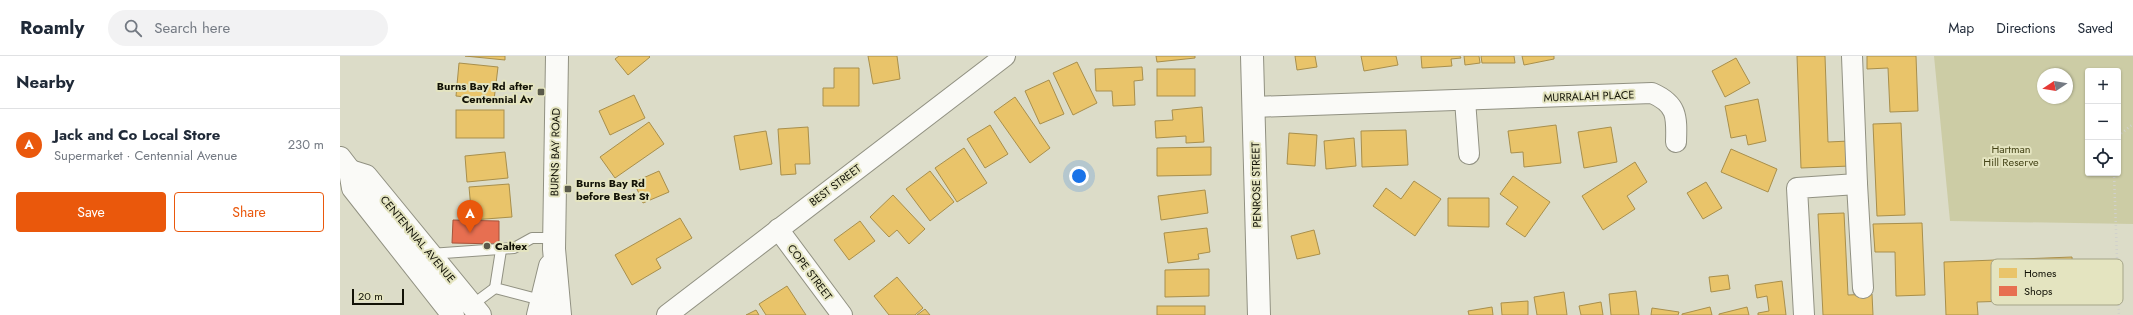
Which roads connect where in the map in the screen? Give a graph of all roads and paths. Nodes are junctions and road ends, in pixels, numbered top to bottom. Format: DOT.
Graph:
graph roads {
  1 [pos="557,56"];
  2 [pos="1005,56"];
  3 [pos="1252,56"];
  4 [pos="1852,56"];
  5 [pos="1466,100"];
  6 [pos="1254,107"];
  7 [pos="2133,124"];
  8 [pos="2121,134"];
  9 [pos="1676,142"];
  10 [pos="1469,154"];
  11 [pos="343,170"];
  12 [pos="2114,176"];
  13 [pos="1857,184"];
  14 [pos="778,229"];
  15 [pos="554,243"];
  16 [pos="501,250"];
  17 [pos="430,254"];
  18 [pos="2117,259"];
  19 [pos="495,288"];
  20 [pos="1863,288"];
  21 [pos="2119,305"];
  22 [pos="540,308"];
  23 [pos="476,310"];
  24 [pos="453,315"];
  25 [pos="560,315"];
  26 [pos="667,315"];
  27 [pos="842,315"];
  28 [pos="1259,315"];
  29 [pos="1804,315"];
  30 [pos="2119,315"];
  1 -- 15 [label="main road, BURNS BAY ROAD"];
  2 -- 14 [label="street, BEST STREET"];
  3 -- 6 [label="main road, PENROSE STREET"];
  4 -- 13 [label="street"];
  5 -- 6 [label="street, MURRALAH PLACE"];
  5 -- 9 [label="street, MURRALAH PLACE"];
  5 -- 10 [label="street"];
  6 -- 28 [label="main road, PENROSE STREET"];
  7 -- 8 [label="path"];
  11 -- 17 [label="main road, CENTENNIAL AVENUE"];
  11 -- 24 [label="main road, CENTENNIAL AVENUE"];
  12 -- 18 [label="path"];
  13 -- 20 [label="street"];
  13 -- 29 [label="street"];
  14 -- 26 [label="street, BEST STREET"];
  14 -- 27 [label="street, COPE STREET"];
  15 -- 16 [label="lane"];
  15 -- 22 [label="main road, BURNS BAY ROAD"];
  15 -- 25 [label="main road, BURNS BAY ROAD"];
  16 -- 17 [label="lane"];
  16 -- 19 [label="lane"];
  17 -- 23 [label="main road, CENTENNIAL AVENUE"];
  19 -- 22 [label="lane"];
  19 -- 23 [label="lane"];
  21 -- 30 [label="path"];
}
